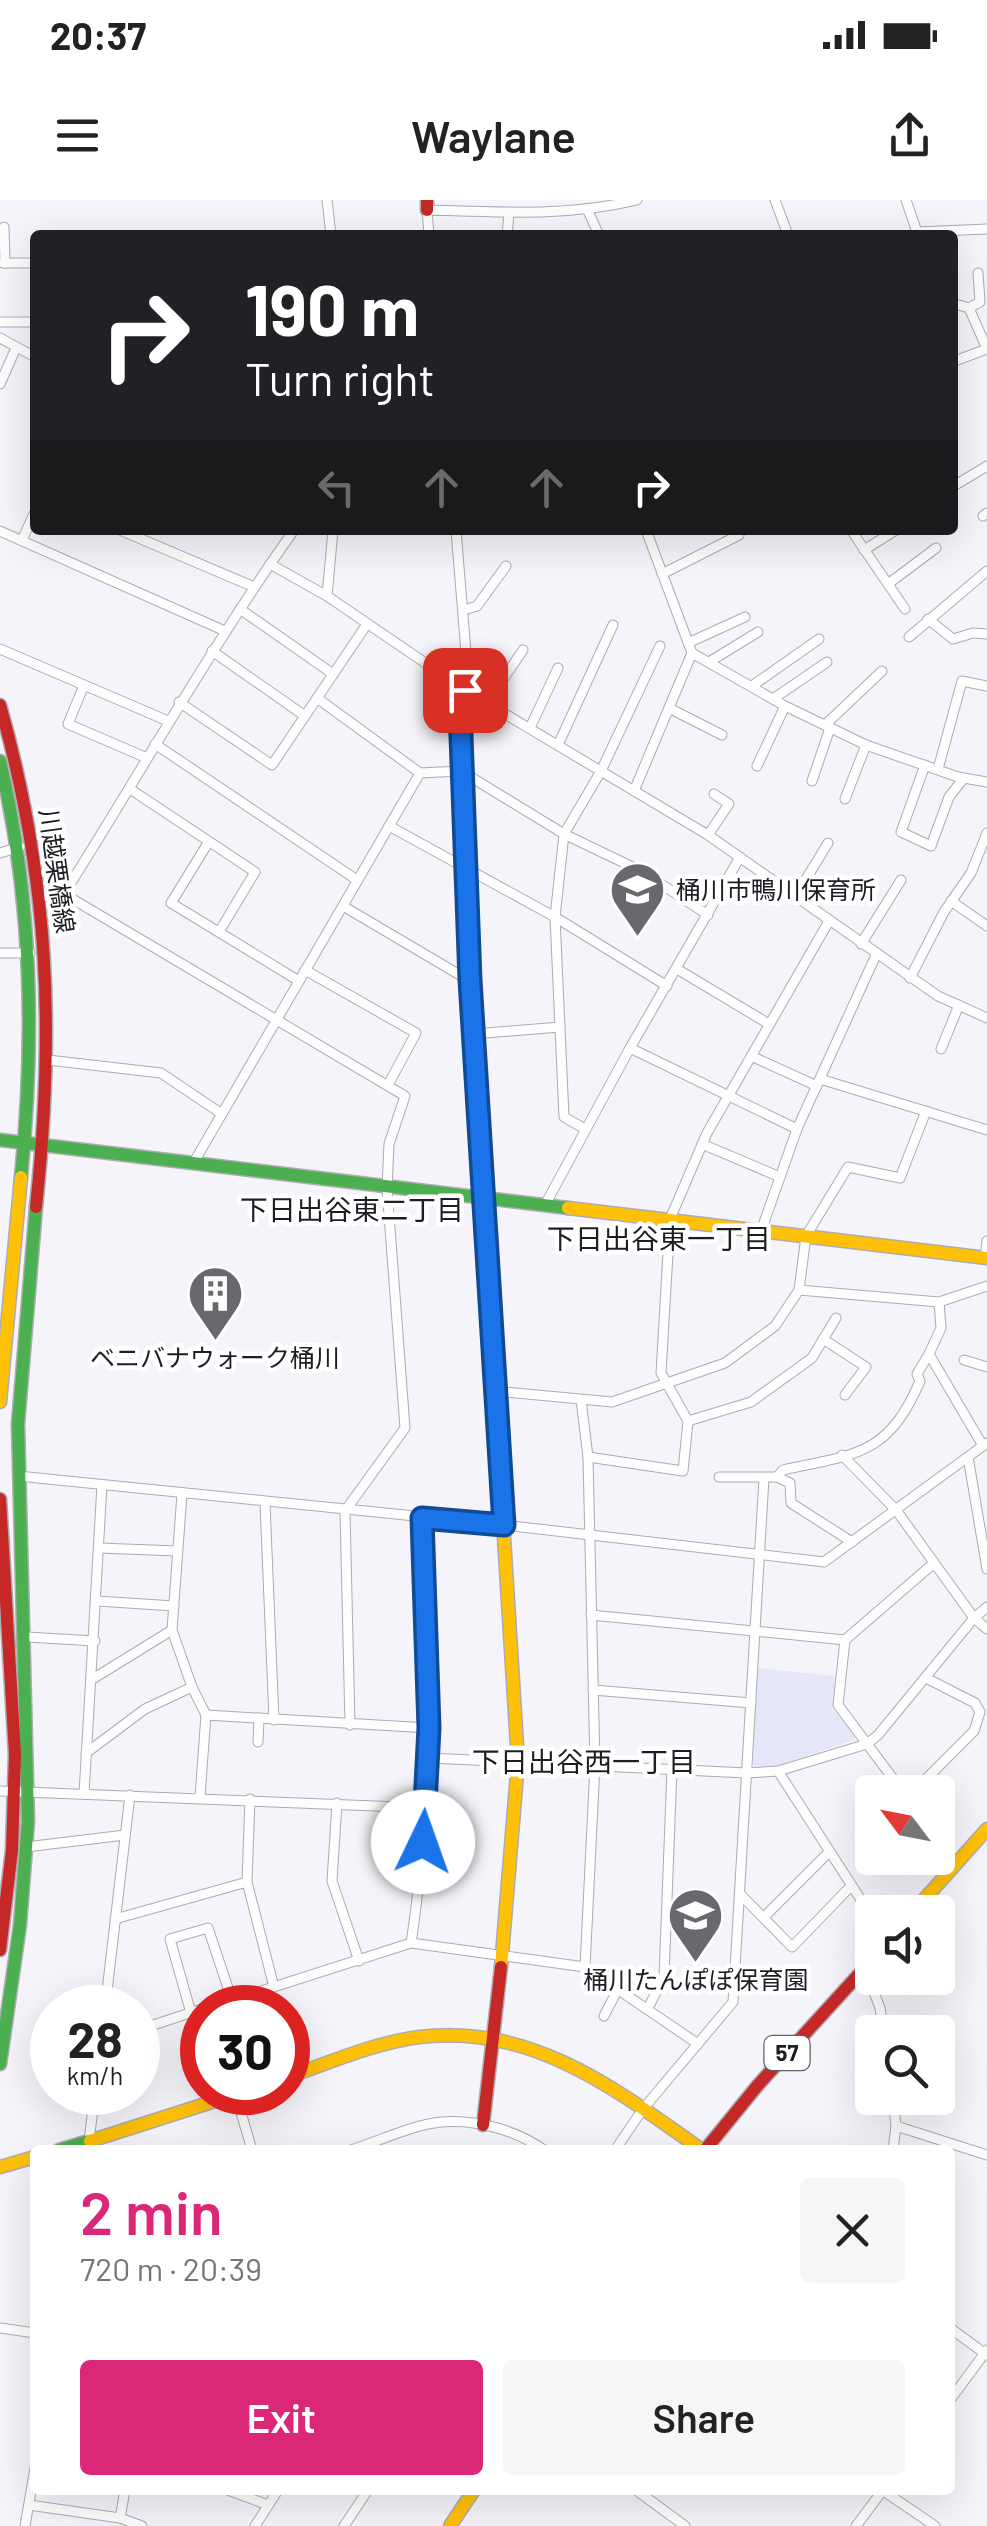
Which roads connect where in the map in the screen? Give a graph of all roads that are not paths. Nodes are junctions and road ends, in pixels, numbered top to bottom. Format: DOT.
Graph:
graph roads {
  1 [pos="327,200"];
  2 [pos="637,200"];
  3 [pos="775,200"];
  4 [pos="906,200"];
  5 [pos="624,202"];
  6 [pos="427,205"];
  7 [pos="588,211"];
  8 [pos="509,214"];
  9 [pos="4,227"];
  10 [pos="987,228"];
  11 [pos="330,230"];
  12 [pos="430,230"];
  13 [pos="507,230"];
  14 [pos="597,230"];
  15 [pos="786,230"];
  16 [pos="917,230"];
  17 [pos="958,231"];
  18 [pos="3,263"];
  19 [pos="30,263"];
  20 [pos="978,272"];
  21 [pos="958,305"];
  22 [pos="969,308"];
  23 [pos="0,322"];
  24 [pos="30,322"];
  25 [pos="0,338"];
  26 [pos="16,348"];
  27 [pos="30,355"];
  28 [pos="958,360"];
  29 [pos="0,384"];
  30 [pos="987,466"];
  31 [pos="958,483"];
  32 [pos="30,523"];
  33 [pos="0,530"];
  34 [pos="132,535"];
  35 [pos="290,535"];
  36 [pos="332,535"];
  37 [pos="456,535"];
  38 [pos="648,535"];
  39 [pos="739,535"];
  40 [pos="854,535"];
  41 [pos="888,535"];
  42 [pos="22,540"];
  43 [pos="936,548"];
  44 [pos="864,550"];
  45 [pos="270,564"];
  46 [pos="506,566"];
  47 [pos="987,570"];
  48 [pos="662,574"];
  49 [pos="888,584"];
  50 [pos="254,587"];
  51 [pos="327,596"];
  52 [pos="904,608"];
  53 [pos="240,610"];
  54 [pos="464,610"];
  55 [pos="745,617"];
  56 [pos="928,619"];
  57 [pos="367,624"];
  58 [pos="613,624"];
  59 [pos="226,631"];
  60 [pos="758,632"];
  61 [pos="987,634"];
  62 [pos="909,637"];
  63 [pos="820,640"];
  64 [pos="660,646"];
  65 [pos="690,648"];
  66 [pos="0,649"];
  67 [pos="523,650"];
  68 [pos="212,652"];
  69 [pos="709,662"];
  70 [pos="827,662"];
  71 [pos="558,668"];
  72 [pos="882,671"];
  73 [pos="333,674"];
  74 [pos="84,685"];
  75 [pos="752,686"];
  76 [pos="987,686"];
  77 [pos="465,690"];
  78 [pos="317,698"];
  79 [pos="772,699"];
  80 [pos="179,702"];
  81 [pos="488,703"];
  82 [pos="0,705"];
  83 [pos="784,706"];
  84 [pos="669,708"];
  85 [pos="305,716"];
  86 [pos="168,721"];
  87 [pos="827,726"];
  88 [pos="530,728"];
  89 [pos="722,735"];
  90 [pos="155,744"];
  91 [pos="866,745"];
  92 [pos="558,746"];
  93 [pos="147,758"];
  94 [pos="0,761"];
  95 [pos="925,765"];
  96 [pos="757,766"];
  97 [pos="938,770"];
  98 [pos="462,771"];
  99 [pos="601,771"];
  100 [pos="420,773"];
  101 [pos="964,778"];
  102 [pos="812,781"];
  103 [pos="987,782"];
  104 [pos="130,789"];
  105 [pos="634,791"];
  106 [pos="714,794"];
  107 [pos="845,799"];
  108 [pos="389,826"];
  109 [pos="987,832"];
  110 [pos="564,834"];
  111 [pos="708,835"];
  112 [pos="208,843"];
  113 [pos="828,843"];
  114 [pos="20,846"];
  115 [pos="0,853"];
  116 [pos="984,854"];
  117 [pos="740,857"];
  118 [pos="466,870"];
  119 [pos="357,880"];
  120 [pos="901,880"];
  121 [pos="64,894"];
  122 [pos="41,897"];
  123 [pos="795,897"];
  124 [pos="951,902"];
  125 [pos="343,906"];
  126 [pos="708,915"];
  127 [pos="555,918"];
  128 [pos="829,922"];
  129 [pos="987,926"];
  130 [pos="219,932"];
  131 [pos="861,944"];
  132 [pos="0,952"];
  133 [pos="30,952"];
  134 [pos="876,955"];
  135 [pos="306,970"];
  136 [pos="677,970"];
  137 [pos="910,978"];
  138 [pos="470,980"];
  139 [pos="299,981"];
  140 [pos="667,986"];
  141 [pos="959,1005"];
  142 [pos="987,1018"];
  143 [pos="276,1021"];
  144 [pos="769,1024"];
  145 [pos="560,1028"];
  146 [pos="474,1034"];
  147 [pos="630,1048"];
  148 [pos="941,1050"];
  149 [pos="751,1056"];
  150 [pos="48,1060"];
  151 [pos="818,1082"];
  152 [pos="388,1085"];
  153 [pos="728,1095"];
  154 [pos="926,1111"];
  155 [pos="222,1114"];
  156 [pos="797,1129"];
  157 [pos="586,1130"];
  158 [pos="987,1130"];
  159 [pos="0,1140"];
  160 [pos="24,1143"];
  161 [pos="702,1144"];
  162 [pos="42,1145"];
  163 [pos="194,1162"];
  164 [pos="780,1177"];
  165 [pos="387,1188"];
  166 [pos="486,1200"];
  167 [pos="545,1205"];
  168 [pos="670,1219"];
  169 [pos="761,1231"];
  170 [pos="806,1236"];
  171 [pos="987,1241"];
  172 [pos="986,1258"];
  173 [pos="987,1286"];
  174 [pos="800,1290"];
  175 [pos="940,1302"];
  176 [pos="836,1318"];
  177 [pos="2,1324"];
  178 [pos="822,1339"];
  179 [pos="929,1354"];
  180 [pos="964,1360"];
  181 [pos="987,1367"];
  182 [pos="666,1383"];
  183 [pos="495,1391"];
  184 [pos="845,1395"];
  185 [pos="581,1400"];
  186 [pos="0,1402"];
  187 [pos="688,1421"];
  188 [pos="985,1444"];
  189 [pos="842,1455"];
  190 [pos="588,1457"];
  191 [pos="968,1457"];
  192 [pos="18,1476"];
  193 [pos="719,1477"];
  194 [pos="777,1477"];
  195 [pos="764,1478"];
  196 [pos="102,1485"];
  197 [pos="182,1494"];
  198 [pos="0,1499"];
  199 [pos="265,1503"];
  200 [pos="896,1510"];
  201 [pos="345,1512"];
  202 [pos="422,1518"];
  203 [pos="504,1525"];
  204 [pos="589,1536"];
  205 [pos="852,1542"];
  206 [pos="99,1548"];
  207 [pos="177,1551"];
  208 [pos="759,1554"];
  209 [pos="934,1563"];
  210 [pos="987,1568"];
  211 [pos="97,1601"];
  212 [pos="174,1606"];
  213 [pos="987,1607"];
  214 [pos="591,1616"];
  215 [pos="974,1618"];
  216 [pos="754,1629"];
  217 [pos="987,1629"];
  218 [pos="172,1630"];
  219 [pos="27,1637"];
  220 [pos="844,1640"];
  221 [pos="95,1641"];
  222 [pos="926,1678"];
  223 [pos="91,1680"];
  224 [pos="192,1687"];
  225 [pos="593,1690"];
  226 [pos="751,1703"];
  227 [pos="206,1715"];
  228 [pos="259,1718"];
  229 [pos="274,1720"];
  230 [pos="350,1725"];
  231 [pos="429,1728"];
  232 [pos="258,1742"];
  233 [pos="867,1744"];
  234 [pos="86,1753"];
  235 [pos="428,1758"];
  236 [pos="518,1762"];
  237 [pos="594,1765"];
  238 [pos="672,1769"];
  239 [pos="778,1771"];
  240 [pos="748,1773"];
  241 [pos="890,1775"];
  242 [pos="930,1775"];
  243 [pos="0,1791"];
  244 [pos="22,1792"];
  245 [pos="84,1794"];
  246 [pos="130,1795"];
  247 [pos="200,1796"];
  248 [pos="250,1799"];
  249 [pos="337,1803"];
  250 [pos="426,1808"];
  251 [pos="125,1835"];
  252 [pos="984,1839"];
  253 [pos="6,1842"];
  254 [pos="26,1847"];
  255 [pos="829,1852"];
  256 [pos="246,1882"];
  257 [pos="852,1886"];
  258 [pos="740,1895"];
  259 [pos="858,1895"];
  260 [pos="930,1895"];
  261 [pos="4,1900"];
  262 [pos="764,1916"];
  263 [pos="115,1920"];
  264 [pos="411,1943"];
  265 [pos="0,1950"];
  266 [pos="502,1956"];
  267 [pos="359,1960"];
  268 [pos="584,1967"];
  269 [pos="855,1979"];
  270 [pos="108,1985"];
  271 [pos="193,1985"];
  272 [pos="227,1985"];
  273 [pos="273,1985"];
  274 [pos="280,1985"];
  275 [pos="618,1988"];
  276 [pos="648,2008"];
  277 [pos="604,2016"];
  278 [pos="495,2036"];
  279 [pos="698,2044"];
  280 [pos="0,2064"];
  281 [pos="310,2069"];
  282 [pos="643,2109"];
  283 [pos="180,2113"];
  284 [pos="92,2115"];
  285 [pos="243,2115"];
  286 [pos="895,2115"];
  287 [pos="483,2125"];
  288 [pos="896,2126"];
  289 [pos="89,2144"];
  290 [pos="251,2145"];
  291 [pos="383,2145"];
  292 [pos="537,2145"];
  293 [pos="619,2145"];
  294 [pos="697,2145"];
  295 [pos="708,2145"];
  296 [pos="893,2145"];
  297 [pos="987,2155"];
  298 [pos="30,2158"];
  299 [pos="0,2166"];
  300 [pos="0,2328"];
  301 [pos="955,2331"];
  302 [pos="30,2333"];
  303 [pos="986,2353"];
  304 [pos="955,2393"];
  305 [pos="31,2495"];
  306 [pos="124,2495"];
  307 [pos="240,2495"];
  308 [pos="275,2495"];
  309 [pos="365,2495"];
  310 [pos="471,2495"];
  311 [pos="643,2495"];
  312 [pos="878,2495"];
  313 [pos="889,2495"];
  314 [pos="29,2505"];
  315 [pos="268,2506"];
  316 [pos="120,2518"];
  317 [pos="26,2526"];
  318 [pos="142,2526"];
  319 [pos="255,2526"];
  320 [pos="344,2526"];
  321 [pos="450,2526"];
  322 [pos="685,2526"];
  323 [pos="856,2526"];
  324 [pos="935,2526"];
  1 -- 11 [label="street"];
  2 -- 5 [label="street"];
  3 -- 15 [label="street"];
  4 -- 16 [label="street"];
  5 -- 7 [label="street"];
  6 -- 8 [label="street"];
  6 -- 12 [label="street"];
  7 -- 8 [label="street"];
  7 -- 14 [label="street"];
  8 -- 13 [label="street"];
  9 -- 18 [label="street"];
  10 -- 17 [label="street"];
  18 -- 19 [label="street"];
  20 -- 22 [label="street"];
  21 -- 22 [label="street"];
  22 -- 28 [label="street"];
  23 -- 24 [label="street"];
  25 -- 26 [label="street"];
  26 -- 27 [label="street"];
  26 -- 29 [label="street"];
  30 -- 31 [label="street"];
  32 -- 42 [label="street"];
  33 -- 42 [label="street"];
  34 -- 50 [label="street"];
  35 -- 45 [label="street"];
  36 -- 51 [label="street"];
  37 -- 54 [label="street"];
  38 -- 48 [label="street"];
  39 -- 48 [label="street"];
  40 -- 44 [label="street"];
  41 -- 44 [label="street"];
  42 -- 59 [label="street"];
  43 -- 49 [label="street"];
  44 -- 49 [label="street"];
  45 -- 50 [label="street"];
  45 -- 51 [label="street"];
  46 -- 54 [label="street"];
  47 -- 56 [label="street"];
  48 -- 65 [label="street"];
  49 -- 52 [label="street"];
  50 -- 53 [label="street"];
  51 -- 57 [label="street"];
  53 -- 59 [label="street"];
  53 -- 73 [label="street"];
  54 -- 77 [label="street"];
  55 -- 65 [label="street"];
  56 -- 61 [label="street"];
  56 -- 62 [label="street"];
  57 -- 73 [label="street"];
  57 -- 77 [label="street"];
  58 -- 92 [label="street"];
  59 -- 68 [label="street"];
  60 -- 69 [label="street"];
  63 -- 75 [label="street"];
  64 -- 99 [label="street"];
  65 -- 69 [label="street"];
  65 -- 84 [label="street"];
  66 -- 74 [label="street"];
  67 -- 81 [label="street"];
  68 -- 80 [label="street"];
  68 -- 85 [label="street"];
  69 -- 75 [label="street"];
  70 -- 79 [label="street"];
  71 -- 88 [label="street"];
  72 -- 87 [label="street"];
  73 -- 78 [label="street"];
  74 -- 86 [label="street"];
  74 -- 93 [label="street"];
  75 -- 79 [label="street"];
  76 -- 97 [label="street"];
  77 -- 81 [label="street"];
  77 -- 98 [label="street"];
  78 -- 85 [label="street"];
  78 -- 100 [label="street"];
  79 -- 83 [label="street"];
  80 -- 85 [label="street"];
  80 -- 86 [label="street"];
  81 -- 88 [label="street"];
  82 -- 122 [label="street, 川越栗橋線"];
  83 -- 87 [label="street"];
  83 -- 96 [label="street"];
  84 -- 89 [label="street"];
  84 -- 105 [label="street"];
  86 -- 90 [label="street"];
  87 -- 91 [label="street"];
  87 -- 102 [label="street"];
  88 -- 92 [label="street"];
  90 -- 93 [label="street"];
  90 -- 119 [label="street"];
  91 -- 95 [label="street"];
  91 -- 107 [label="street"];
  92 -- 99 [label="street"];
  93 -- 104 [label="street"];
  94 -- 114 [label="street, 川越栗橋線"];
  95 -- 97 [label="street"];
  95 -- 101 [label="street"];
  97 -- 101 [label="street"];
  98 -- 100 [label="street"];
  98 -- 110 [label="street"];
  98 -- 118 [label="street"];
  99 -- 105 [label="street"];
  99 -- 110 [label="street"];
  100 -- 108 [label="street"];
  101 -- 103 [label="street"];
  104 -- 112 [label="street"];
  104 -- 121 [label="street"];
  105 -- 111 [label="street"];
  106 -- 111 [label="street"];
  108 -- 118 [label="street"];
  108 -- 119 [label="street"];
  109 -- 116 [label="street"];
  110 -- 126 [label="street"];
  110 -- 127 [label="street"];
  111 -- 117 [label="street"];
  112 -- 130 [label="street"];
  112 -- 130 [label="street"];
  113 -- 123 [label="street"];
  114 -- 115 [label="street"];
  114 -- 133 [label="street, 川越栗橋線"];
  116 -- 124 [label="street"];
  117 -- 123 [label="street"];
  117 -- 126 [label="street"];
  118 -- 127 [label="street"];
  118 -- 138 [label="street"];
  119 -- 125 [label="street"];
  120 -- 131 [label="street"];
  121 -- 122 [label="street"];
  121 -- 143 [label="street"];
  122 -- 150 [label="street, 川越栗橋線"];
  123 -- 128 [label="street"];
  124 -- 129 [label="street"];
  124 -- 137 [label="street"];
  125 -- 135 [label="street"];
  125 -- 138 [label="street"];
  126 -- 136 [label="street"];
  127 -- 140 [label="street"];
  127 -- 145 [label="street"];
  128 -- 131 [label="street"];
  128 -- 144 [label="street"];
  130 -- 139 [label="street"];
  131 -- 134 [label="street"];
  132 -- 133 [label="street"];
  133 -- 160 [label="street, 川越栗橋線"];
  134 -- 137 [label="street"];
  134 -- 151 [label="street"];
  135 -- 139 [label="street"];
  135 -- 152 [label="street"];
  136 -- 140 [label="street"];
  136 -- 144 [label="street"];
  137 -- 141 [label="street"];
  138 -- 146 [label="street"];
  139 -- 143 [label="street"];
  140 -- 147 [label="street"];
  141 -- 142 [label="street"];
  141 -- 148 [label="street"];
  143 -- 152 [label="street"];
  143 -- 155 [label="street"];
  144 -- 149 [label="street"];
  145 -- 146 [label="street"];
  145 -- 157 [label="street"];
  146 -- 166 [label="street"];
  147 -- 153 [label="street"];
  147 -- 157 [label="street"];
  149 -- 151 [label="street"];
  149 -- 153 [label="street"];
  150 -- 155 [label="street"];
  150 -- 162 [label="street, 川越栗橋線"];
  151 -- 154 [label="street"];
  151 -- 156 [label="street"];
  152 -- 165 [label="street"];
  153 -- 156 [label="street"];
  153 -- 161 [label="street"];
  154 -- 158 [label="street"];
  154 -- 170 [label="street"];
  155 -- 163 [label="street"];
  156 -- 164 [label="street"];
  157 -- 167 [label="street"];
  159 -- 160 [label="street"];
  160 -- 162 [label="street"];
  160 -- 177 [label="street, 川越栗橋線"];
  161 -- 164 [label="street"];
  161 -- 168 [label="street"];
  162 -- 163 [label="street"];
  162 -- 192 [label="street, 川越栗橋線"];
  163 -- 165 [label="street"];
  164 -- 169 [label="street"];
  165 -- 166 [label="street"];
  165 -- 201 [label="street"];
  166 -- 167 [label="street"];
  166 -- 183 [label="street"];
  167 -- 168 [label="street"];
  168 -- 169 [label="street"];
  168 -- 182 [label="street"];
  169 -- 170 [label="street"];
  170 -- 172 [label="street"];
  170 -- 174 [label="street"];
  171 -- 172 [label="street"];
  173 -- 175 [label="street"];
  174 -- 175 [label="street"];
  174 -- 182 [label="street"];
  175 -- 179 [label="street"];
  176 -- 178 [label="street"];
  177 -- 186 [label="street, 川越栗橋線"];
  178 -- 184 [label="street"];
  178 -- 187 [label="street"];
  179 -- 188 [label="street"];
  179 -- 189 [label="street"];
  180 -- 181 [label="street"];
  182 -- 185 [label="street"];
  182 -- 187 [label="street"];
  183 -- 185 [label="street"];
  183 -- 203 [label="street"];
  185 -- 190 [label="street"];
  187 -- 190 [label="street"];
  188 -- 191 [label="street"];
  189 -- 194 [label="street"];
  189 -- 200 [label="street"];
  190 -- 204 [label="street"];
  191 -- 200 [label="street"];
  191 -- 210 [label="street"];
  192 -- 196 [label="street"];
  192 -- 219 [label="street, 川越栗橋線"];
  193 -- 195 [label="street"];
  194 -- 195 [label="street"];
  194 -- 205 [label="street"];
  195 -- 208 [label="street"];
  196 -- 197 [label="street"];
  196 -- 206 [label="street"];
  197 -- 199 [label="street"];
  197 -- 207 [label="street"];
  198 -- 244 [label="street, 川越栗橋線"];
  199 -- 201 [label="street"];
  199 -- 229 [label="street"];
  200 -- 205 [label="street"];
  200 -- 209 [label="street"];
  201 -- 202 [label="street"];
  201 -- 230 [label="street"];
  202 -- 203 [label="street"];
  202 -- 231 [label="street"];
  203 -- 204 [label="street"];
  203 -- 236 [label="street"];
  204 -- 208 [label="street"];
  204 -- 214 [label="street"];
  205 -- 208 [label="street"];
  206 -- 207 [label="street"];
  206 -- 211 [label="street"];
  207 -- 212 [label="street"];
  208 -- 216 [label="street"];
  209 -- 215 [label="street"];
  209 -- 220 [label="street"];
  211 -- 212 [label="street"];
  211 -- 221 [label="street"];
  212 -- 218 [label="street"];
  213 -- 215 [label="street"];
  214 -- 216 [label="street"];
  214 -- 225 [label="street"];
  215 -- 217 [label="street"];
  215 -- 222 [label="street"];
  216 -- 220 [label="street"];
  216 -- 226 [label="street"];
  218 -- 223 [label="street"];
  218 -- 224 [label="street"];
  219 -- 221 [label="street"];
  219 -- 244 [label="street, 川越栗橋線"];
  220 -- 233 [label="street"];
  221 -- 223 [label="street"];
  222 -- 233 [label="street"];
  222 -- 242 [label="street"];
  223 -- 234 [label="street"];
  224 -- 227 [label="street"];
  224 -- 234 [label="street"];
  225 -- 226 [label="street"];
  225 -- 237 [label="street"];
  226 -- 240 [label="street"];
  227 -- 228 [label="street"];
  227 -- 247 [label="street"];
  228 -- 229 [label="street"];
  228 -- 232 [label="street"];
  229 -- 230 [label="street"];
  230 -- 231 [label="street"];
  231 -- 235 [label="street"];
  233 -- 239 [label="street"];
  233 -- 241 [label="street"];
  234 -- 245 [label="street"];
  235 -- 236 [label="street"];
  235 -- 250 [label="street"];
  236 -- 237 [label="street"];
  236 -- 266 [label="street"];
  237 -- 238 [label="street"];
  237 -- 268 [label="street"];
  238 -- 240 [label="street"];
  238 -- 276 [label="street"];
  239 -- 240 [label="street"];
  239 -- 255 [label="street"];
  240 -- 258 [label="street"];
  243 -- 244 [label="street"];
  244 -- 245 [label="street"];
  244 -- 253 [label="street, 川越栗橋線"];
  244 -- 254 [label="street, 川越栗橋線"];
  245 -- 246 [label="street"];
  246 -- 247 [label="street"];
  246 -- 251 [label="street"];
  247 -- 248 [label="street"];
  248 -- 249 [label="street"];
  248 -- 256 [label="street"];
  249 -- 250 [label="street"];
  249 -- 267 [label="street"];
  250 -- 264 [label="street"];
  251 -- 254 [label="street"];
  251 -- 263 [label="street"];
  252 -- 260 [label="street"];
  253 -- 261 [label="street, 川越栗橋線"];
  254 -- 280 [label="street, 川越栗橋線"];
  255 -- 257 [label="street"];
  255 -- 262 [label="street"];
  256 -- 263 [label="street"];
  256 -- 273 [label="street"];
  257 -- 259 [label="street"];
  257 -- 262 [label="street"];
  258 -- 262 [label="street"];
  258 -- 279 [label="street"];
  261 -- 265 [label="street, 川越栗橋線"];
  263 -- 270 [label="street"];
  264 -- 266 [label="street"];
  264 -- 267 [label="street"];
  266 -- 268 [label="street"];
  266 -- 278 [label="street"];
  267 -- 274 [label="street"];
  268 -- 275 [label="street"];
  269 -- 295 [label="street, 57"];
  271 -- 272 [label="street"];
  275 -- 276 [label="street"];
  275 -- 277 [label="street"];
  276 -- 279 [label="street"];
  278 -- 281 [label="street"];
  278 -- 282 [label="street"];
  278 -- 287 [label="street"];
  279 -- 282 [label="street"];
  282 -- 293 [label="street"];
  282 -- 294 [label="street"];
  283 -- 289 [label="street"];
  284 -- 289 [label="street"];
  285 -- 290 [label="street"];
  286 -- 288 [label="street"];
  287 -- 291 [label="street"];
  287 -- 292 [label="street"];
  288 -- 296 [label="street"];
  288 -- 297 [label="street"];
  298 -- 299 [label="street"];
  300 -- 302 [label="street"];
  301 -- 303 [label="street"];
  303 -- 304 [label="street"];
  305 -- 314 [label="street"];
  306 -- 316 [label="street"];
  307 -- 315 [label="street"];
  308 -- 315 [label="street"];
  309 -- 320 [label="street"];
  310 -- 321 [label="street"];
  311 -- 322 [label="street"];
  312 -- 323 [label="street"];
  313 -- 324 [label="street"];
  314 -- 316 [label="street"];
  314 -- 317 [label="street"];
  315 -- 319 [label="street"];
  316 -- 318 [label="street"];
}
